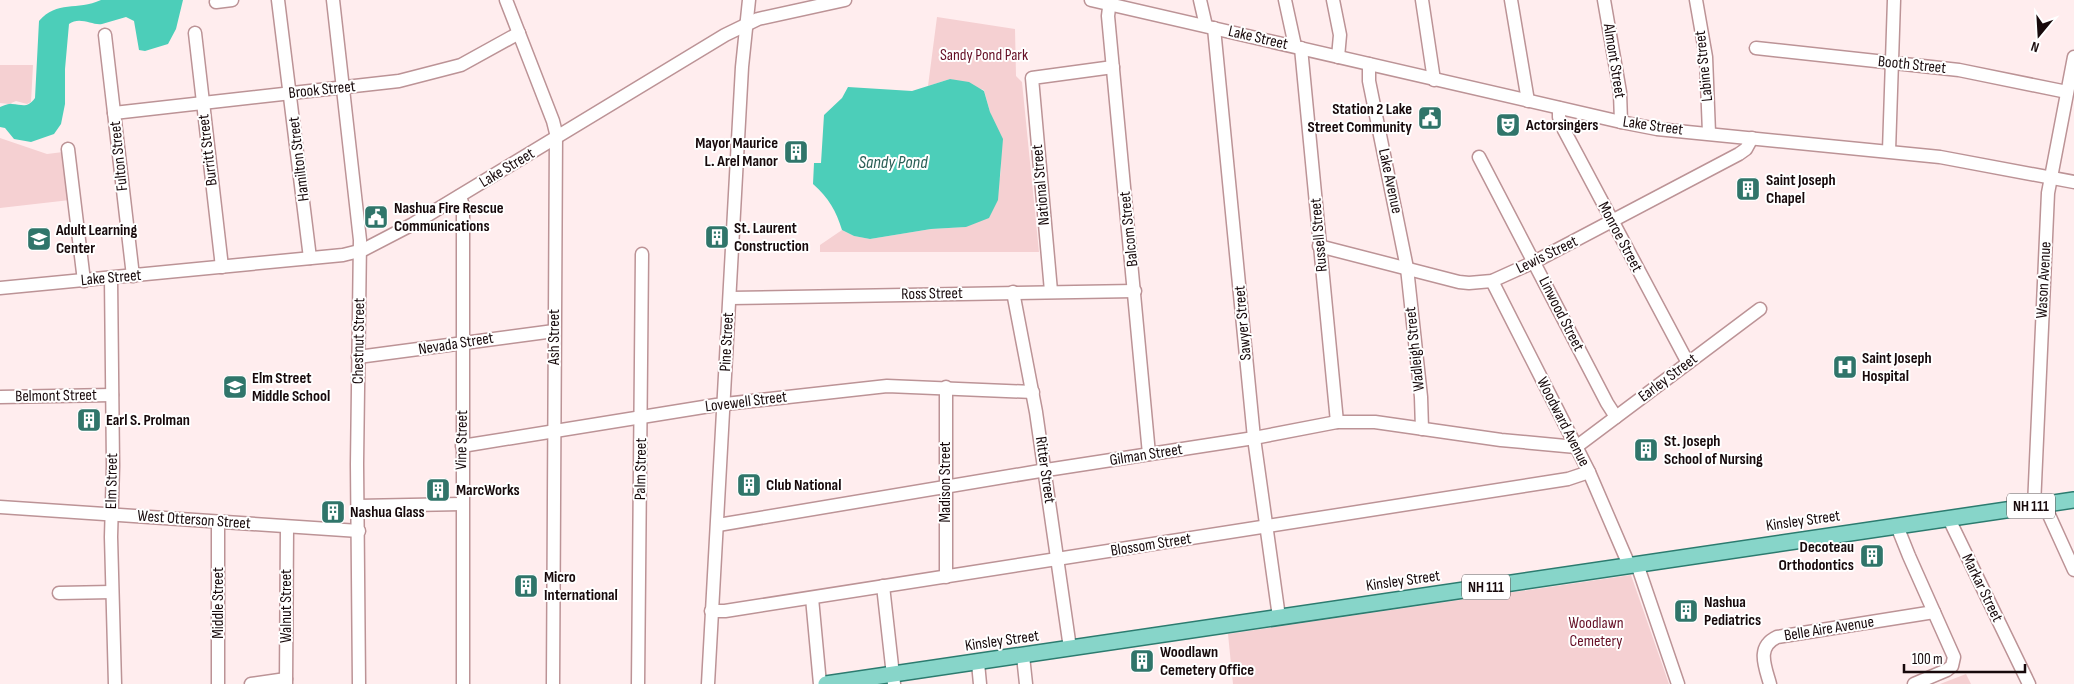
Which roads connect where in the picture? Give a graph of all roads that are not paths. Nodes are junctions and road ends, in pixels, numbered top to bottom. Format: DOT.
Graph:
graph roads {
  1 [pos="232,0"];
  2 [pos="278,0"];
  3 [pos="333,0"];
  4 [pos="506,0"];
  5 [pos="749,0"];
  6 [pos="845,0"];
  7 [pos="1091,0"];
  8 [pos="1200,0"];
  9 [pos="1285,0"];
  10 [pos="1333,0"];
  11 [pos="1422,0"];
  12 [pos="1511,0"];
  13 [pos="1604,0"];
  14 [pos="1696,0"];
  15 [pos="1894,0"];
  16 [pos="216,2"];
  17 [pos="1110,2"];
  18 [pos="747,24"];
  19 [pos="1210,27"];
  20 [pos="195,33"];
  21 [pos="519,33"];
  22 [pos="106,36"];
  23 [pos="1298,47"];
  24 [pos="1756,48"];
  25 [pos="1338,57"];
  26 [pos="2074,57"];
  27 [pos="1892,63"];
  28 [pos="1369,64"];
  29 [pos="1113,67"];
  30 [pos="1434,80"];
  31 [pos="343,88"];
  32 [pos="2067,92"];
  33 [pos="291,93"];
  34 [pos="1528,101"];
  35 [pos="202,102"];
  36 [pos="1559,108"];
  37 [pos="114,113"];
  38 [pos="1620,122"];
  39 [pos="1708,133"];
  40 [pos="1752,138"];
  41 [pos="556,139"];
  42 [pos="68,149"];
  43 [pos="1889,151"];
  44 [pos="1479,157"];
  45 [pos="2050,178"];
  46 [pos="2074,182"];
  47 [pos="460,196"];
  48 [pos="1612,222"];
  49 [pos="1319,246"];
  50 [pos="360,251"];
  51 [pos="642,254"];
  52 [pos="310,258"];
  53 [pos="1534,262"];
  54 [pos="222,267"];
  55 [pos="1407,268"];
  56 [pos="133,276"];
  57 [pos="111,278"];
  58 [pos="84,281"];
  59 [pos="1492,281"];
  60 [pos="0,288"];
  61 [pos="1051,291"];
  62 [pos="1135,291"];
  63 [pos="1013,292"];
  64 [pos="730,298"];
  65 [pos="1760,309"];
  66 [pos="554,330"];
  67 [pos="463,342"];
  68 [pos="358,357"];
  69 [pos="1688,363"];
  70 [pos="946,387"];
  71 [pos="1033,392"];
  72 [pos="112,395"];
  73 [pos="0,397"];
  74 [pos="724,404"];
  75 [pos="641,416"];
  76 [pos="1616,417"];
  77 [pos="1337,422"];
  78 [pos="1422,429"];
  79 [pos="554,430"];
  80 [pos="1254,438"];
  81 [pos="462,446"];
  82 [pos="1576,447"];
  83 [pos="1149,454"];
  84 [pos="1045,470"];
  85 [pos="1589,472"];
  86 [pos="945,488"];
  87 [pos="2074,500"];
  88 [pos="462,504"];
  89 [pos="2039,505"];
  90 [pos="358,506"];
  91 [pos="0,507"];
  92 [pos="112,514"];
  93 [pos="1949,519"];
  94 [pos="218,522"];
  95 [pos="718,525"];
  96 [pos="1898,526"];
  97 [pos="1267,527"];
  98 [pos="286,528"];
  99 [pos="359,531"];
  100 [pos="1058,559"];
  101 [pos="1633,565"];
  102 [pos="2074,570"];
  103 [pos="946,577"];
  104 [pos="883,586"];
  105 [pos="112,592"];
  106 [pos="60,593"];
  107 [pos="812,598"];
  108 [pos="712,611"];
  109 [pos="1934,612"];
  110 [pos="1279,617"];
  111 [pos="1070,648"];
  112 [pos="1023,656"];
  113 [pos="978,663"];
  114 [pos="893,679"];
  115 [pos="286,682"];
  116 [pos="115,684"];
  117 [pos="218,684"];
  118 [pos="251,684"];
  119 [pos="359,684"];
  120 [pos="463,684"];
  121 [pos="553,684"];
  122 [pos="638,684"];
  123 [pos="708,684"];
  124 [pos="820,684"];
  125 [pos="826,684"];
  126 [pos="980,684"];
  127 [pos="1026,684"];
  128 [pos="1678,684"];
  129 [pos="1770,684"];
  130 [pos="1914,684"];
  131 [pos="2029,684"];
  1 -- 16 [label="street"];
  2 -- 33 [label="street, Hamilton Street"];
  3 -- 31 [label="street, Chestnut Street"];
  4 -- 21 [label="street, Ash Street"];
  5 -- 18 [label="street, Pine Street"];
  6 -- 18 [label="street, Lake Street"];
  7 -- 17 [label="street, Lake Street"];
  8 -- 19 [label="street, Sawyer Street"];
  9 -- 23 [label="street, Russell Street"];
  10 -- 25 [label="street"];
  11 -- 30 [label="street"];
  12 -- 34 [label="street"];
  13 -- 38 [label="street, Almont Street"];
  14 -- 39 [label="street, Labine Street"];
  15 -- 27 [label="street"];
  17 -- 19 [label="street, Lake Street"];
  17 -- 29 [label="street, Balcom Street"];
  18 -- 41 [label="street, Lake Street"];
  18 -- 64 [label="street, Pine Street"];
  19 -- 23 [label="street, Lake Street"];
  19 -- 80 [label="street, Sawyer Street"];
  20 -- 35 [label="street, Burritt Street"];
  21 -- 31 [label="street, Brook Street"];
  21 -- 41 [label="street, Ash Street"];
  22 -- 37 [label="street, Fulton Street"];
  23 -- 25 [label="street, Lake Street"];
  23 -- 49 [label="street, Russell Street"];
  24 -- 27 [label="street, Booth Street"];
  25 -- 28 [label="street, Lake Street"];
  26 -- 32 [label="street, Wason Avenue"];
  27 -- 32 [label="street, Booth Street"];
  27 -- 43 [label="street"];
  28 -- 30 [label="street, Lake Street"];
  28 -- 55 [label="street, Lake Avenue"];
  29 -- 61 [label="street, National Street"];
  29 -- 62 [label="street, Balcom Street"];
  30 -- 34 [label="street, Lake Street"];
  31 -- 33 [label="street, Brook Street"];
  31 -- 50 [label="street, Chestnut Street"];
  32 -- 45 [label="street, Wason Avenue"];
  33 -- 35 [label="street, Brook Street"];
  33 -- 52 [label="street, Hamilton Street"];
  34 -- 36 [label="street, Lake Street"];
  35 -- 37 [label="street, Brook Street"];
  35 -- 54 [label="street, Burritt Street"];
  36 -- 38 [label="street, Lake Street"];
  36 -- 48 [label="street, Monroe Street"];
  37 -- 56 [label="street, Fulton Street"];
  38 -- 39 [label="street, Lake Street"];
  39 -- 40 [label="street, Lake Street"];
  40 -- 43 [label="street, Lake Street"];
  40 -- 48 [label="street, Lewis Street"];
  41 -- 47 [label="street, Lake Street"];
  41 -- 66 [label="street, Ash Street"];
  42 -- 58 [label="street"];
  43 -- 45 [label="street, Lake Street"];
  44 -- 53 [label="street, Linwood Street"];
  45 -- 46 [label="street, Lake Street"];
  45 -- 89 [label="street, Wason Avenue"];
  47 -- 50 [label="street, Lake Street"];
  47 -- 67 [label="street, Vine Street"];
  48 -- 53 [label="street, Lewis Street"];
  48 -- 69 [label="street, Monroe Street"];
  49 -- 55 [label="street, Lewis Street"];
  49 -- 77 [label="street, Russell Street"];
  50 -- 52 [label="street, Lake Street"];
  50 -- 68 [label="street, Chestnut Street"];
  51 -- 75 [label="street, Palm Street"];
  52 -- 54 [label="street, Lake Street"];
  53 -- 59 [label="street, Lewis Street"];
  53 -- 76 [label="street, Linwood Street"];
  54 -- 56 [label="street, Lake Street"];
  55 -- 59 [label="street, Lewis Street"];
  55 -- 78 [label="street, Wadleigh Street"];
  56 -- 57 [label="street, Lake Street"];
  57 -- 58 [label="street, Lake Street"];
  57 -- 72 [label="street, Elm Street"];
  58 -- 60 [label="street, Lake Street"];
  59 -- 82 [label="street, Woodward Avenue"];
  61 -- 62 [label="street, Ross Street"];
  61 -- 63 [label="street, Ross Street"];
  62 -- 83 [label="street, Balcom Street"];
  63 -- 64 [label="street, Ross Street"];
  63 -- 71 [label="street, Ritter Street"];
  64 -- 74 [label="street, Pine Street"];
  65 -- 69 [label="street, Earley Street"];
  66 -- 67 [label="street, Nevada Street"];
  66 -- 79 [label="street, Ash Street"];
  67 -- 68 [label="street, Nevada Street"];
  67 -- 81 [label="street, Vine Street"];
  68 -- 90 [label="street, Chestnut Street"];
  69 -- 76 [label="street, Earley Street"];
  70 -- 71 [label="street, Lovewell Street"];
  70 -- 74 [label="street, Lovewell Street"];
  70 -- 86 [label="street, Madison Street"];
  71 -- 84 [label="street, Ritter Street"];
  72 -- 73 [label="street, Belmont Street"];
  72 -- 92 [label="street, Elm Street"];
  74 -- 75 [label="street, Lovewell Street"];
  74 -- 95 [label="street, Pine Street"];
  75 -- 79 [label="street, Lovewell Street"];
  75 -- 122 [label="street, Palm Street"];
  76 -- 82 [label="street, Earley Street"];
  77 -- 78 [label="street, Gilman Street"];
  77 -- 80 [label="street, Gilman Street"];
  78 -- 82 [label="street, Gilman Street"];
  79 -- 81 [label="street, Lovewell Street"];
  79 -- 121 [label="street, Ash Street"];
  80 -- 83 [label="street, Gilman Street"];
  80 -- 97 [label="street, Sawyer Street"];
  81 -- 88 [label="street, Vine Street"];
  82 -- 85 [label="street, Woodward Avenue"];
  83 -- 84 [label="street, Gilman Street"];
  84 -- 86 [label="street, Gilman Street"];
  84 -- 100 [label="street, Ritter Street"];
  85 -- 97 [label="street, Blossom Street"];
  85 -- 101 [label="street, Woodward Avenue"];
  86 -- 95 [label="street, Gilman Street"];
  86 -- 103 [label="street, Madison Street"];
  87 -- 89 [label="main road, Kinsley Street / NH 111"];
  88 -- 90 [label="street"];
  88 -- 120 [label="street, Vine Street"];
  89 -- 93 [label="main road, Kinsley Street / NH 111"];
  89 -- 102 [label="street"];
  90 -- 99 [label="street, Chestnut Street"];
  91 -- 92 [label="street, West Otterson Street"];
  92 -- 94 [label="street, West Otterson Street"];
  92 -- 105 [label="street, Elm Street"];
  93 -- 96 [label="main road, Kinsley Street / NH 111"];
  93 -- 131 [label="street, Markar Street"];
  94 -- 98 [label="street, West Otterson Street"];
  94 -- 117 [label="street, Middle Street"];
  95 -- 108 [label="street, Pine Street"];
  96 -- 101 [label="main road, Kinsley Street / NH 111"];
  96 -- 109 [label="street"];
  97 -- 100 [label="street, Blossom Street"];
  97 -- 110 [label="street, Sawyer Street"];
  98 -- 99 [label="street, West Otterson Street"];
  98 -- 115 [label="street, Walnut Street"];
  99 -- 119 [label="street, Chestnut Street"];
  100 -- 103 [label="street, Blossom Street"];
  100 -- 111 [label="street, Ritter Street"];
  101 -- 110 [label="main road, Kinsley Street / NH 111"];
  101 -- 128 [label="street, Woodward Avenue"];
  103 -- 104 [label="street, Blossom Street"];
  104 -- 107 [label="street, Blossom Street"];
  104 -- 114 [label="street"];
  105 -- 106 [label="street"];
  105 -- 116 [label="street, Elm Street"];
  107 -- 108 [label="street, Blossom Street"];
  107 -- 124 [label="street"];
  108 -- 123 [label="street, Pine Street"];
  109 -- 129 [label="street, Belle Aire Avenue"];
  109 -- 130 [label="street"];
  110 -- 111 [label="main road, Kinsley Street / NH 111"];
  111 -- 112 [label="main road, Kinsley Street / NH 111"];
  112 -- 113 [label="main road, Kinsley Street / NH 111"];
  112 -- 127 [label="street"];
  113 -- 114 [label="main road, Kinsley Street / NH 111"];
  113 -- 126 [label="street"];
  114 -- 125 [label="main road, Kinsley Street / NH 111"];
  115 -- 118 [label="street"];
}
